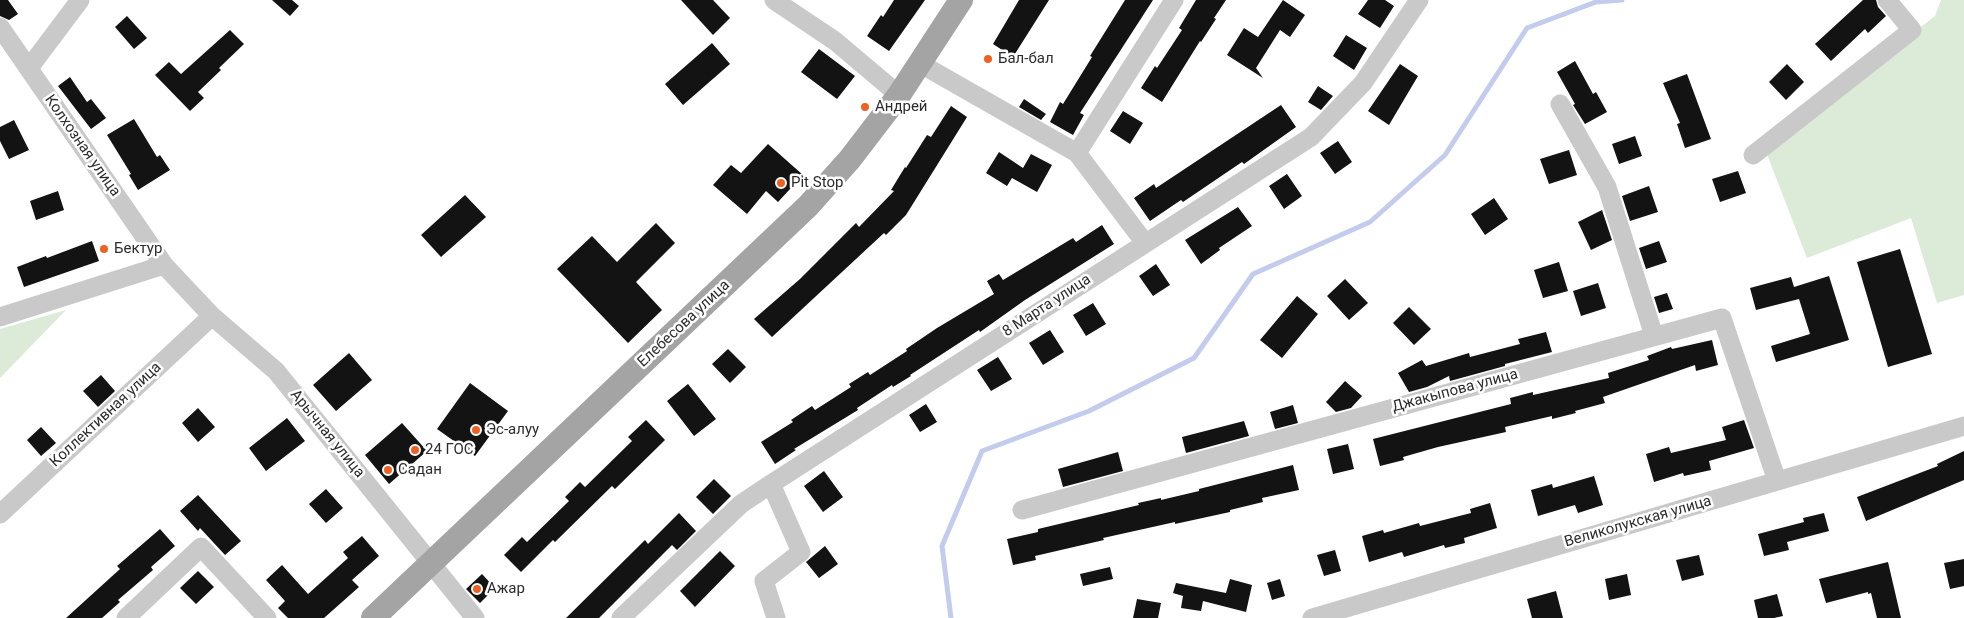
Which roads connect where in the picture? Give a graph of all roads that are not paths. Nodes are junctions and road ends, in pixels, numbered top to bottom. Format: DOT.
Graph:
graph roads {
  1 [pos="80,0"];
  2 [pos="774,0"];
  3 [pos="961,0"];
  4 [pos="1174,0"];
  5 [pos="1419,0"];
  6 [pos="1887,0"];
  7 [pos="0,27"];
  8 [pos="919,63"];
  9 [pos="28,68"];
  10 [pos="898,95"];
  11 [pos="1560,104"];
  12 [pos="1077,153"];
  13 [pos="1753,155"];
  14 [pos="1145,243"];
  15 [pos="164,265"];
  16 [pos="212,316"];
  17 [pos="0,317"];
  18 [pos="1654,336"];
  19 [pos="1964,426"];
  20 [pos="1777,480"];
  21 [pos="771,484"];
  22 [pos="1022,510"];
  23 [pos="0,514"];
  24 [pos="430,564"];
  25 [pos="126,618"];
  26 [pos="267,618"];
  27 [pos="373,618"];
  28 [pos="475,618"];
  29 [pos="621,618"];
  30 [pos="776,618"];
  31 [pos="1312,618"];
  1 -- 9 [label="street"];
  2 -- 10 [label="street"];
  3 -- 8 [label="main road, Елебесова улица"];
  4 -- 12 [label="street"];
  5 -- 14 [label="street, 8 Марта улица"];
  6 -- 13 [label="street"];
  7 -- 9 [label="street, Колхозная улица"];
  8 -- 10 [label="main road, Елебесова улица"];
  8 -- 12 [label="street"];
  9 -- 15 [label="street, Колхозная улица"];
  10 -- 24 [label="main road, Елебесова улица"];
  11 -- 18 [label="street"];
  12 -- 14 [label="street"];
  14 -- 21 [label="street, 8 Марта улица"];
  15 -- 16 [label="street, Арычная улица"];
  15 -- 17 [label="street"];
  16 -- 23 [label="street, Коллективная улица"];
  16 -- 24 [label="street, Арычная улица"];
  18 -- 20 [label="street, Джакыпова улица"];
  18 -- 22 [label="street, Джакыпова улица"];
  19 -- 20 [label="street, Великолукская улица"];
  20 -- 31 [label="street, Великолукская улица"];
  21 -- 29 [label="street, 8 Марта улица"];
  21 -- 30 [label="street"];
  24 -- 27 [label="main road, Елебесова улица"];
  24 -- 28 [label="street, Арычная улица"];
  25 -- 26 [label="street"];
}
